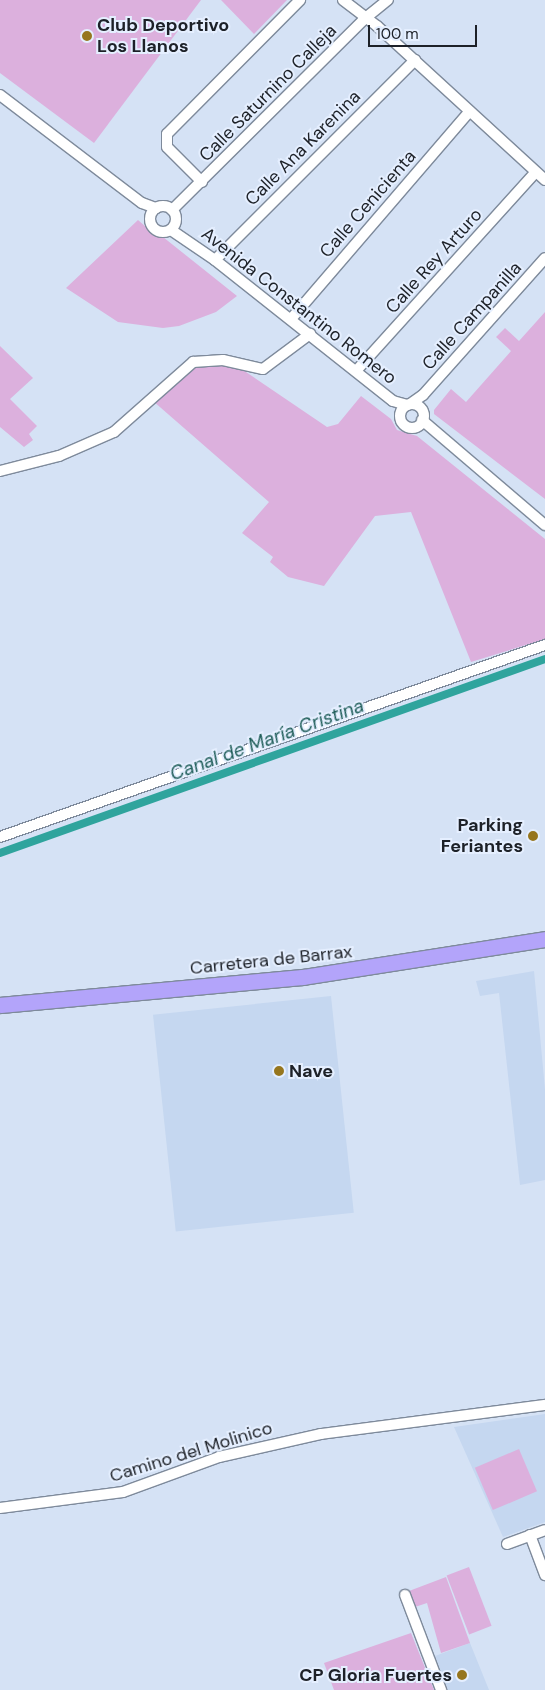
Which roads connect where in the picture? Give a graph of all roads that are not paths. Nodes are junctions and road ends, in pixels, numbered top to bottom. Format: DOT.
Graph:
graph roads {
  1 [pos="300,0"];
  2 [pos="343,0"];
  3 [pos="388,0"];
  4 [pos="365,18"];
  5 [pos="415,60"];
  6 [pos="0,95"];
  7 [pos="470,111"];
  8 [pos="536,172"];
  9 [pos="545,180"];
  10 [pos="202,182"];
  11 [pos="172,210"];
  12 [pos="153,212"];
  13 [pos="173,226"];
  14 [pos="545,258"];
  15 [pos="215,260"];
  16 [pos="291,318"];
  17 [pos="310,334"];
  18 [pos="356,371"];
  19 [pos="423,395"];
  20 [pos="406,407"];
  21 [pos="422,421"];
  22 [pos="0,471"];
  23 [pos="545,524"];
  24 [pos="545,645"];
  25 [pos="0,837"];
  26 [pos="545,939"];
  27 [pos="0,1005"];
  28 [pos="545,1404"];
  29 [pos="0,1508"];
  30 [pos="545,1530"];
  31 [pos="530,1535"];
  32 [pos="507,1544"];
  33 [pos="545,1576"];
  34 [pos="405,1595"];
  35 [pos="441,1690"];
  1 -- 10 [label="street"];
  2 -- 4 [label="street"];
  3 -- 4 [label="street, Calle Saturnino Calleja"];
  4 -- 5 [label="street"];
  4 -- 10 [label="street, Calle Saturnino Calleja"];
  5 -- 7 [label="street"];
  5 -- 15 [label="street, Calle Ana Karenina"];
  6 -- 12 [label="street"];
  7 -- 8 [label="street"];
  7 -- 16 [label="street, Calle Cenicienta"];
  8 -- 9 [label="street"];
  8 -- 18 [label="street, Calle Rey Arturo"];
  10 -- 11 [label="street, Calle Saturnino Calleja"];
  11 -- 12 [label="street"];
  11 -- 13 [label="street, Avenida Constantino Romero"];
  12 -- 13 [label="street"];
  13 -- 15 [label="street, Avenida Constantino Romero"];
  14 -- 19 [label="street, Calle Campanilla"];
  15 -- 16 [label="street, Avenida Constantino Romero"];
  16 -- 17 [label="street, Avenida Constantino Romero"];
  17 -- 18 [label="street, Avenida Constantino Romero"];
  17 -- 22 [label="street"];
  18 -- 20 [label="street, Avenida Constantino Romero"];
  19 -- 20 [label="street, Calle Campanilla"];
  19 -- 21 [label="street, Calle Campanilla"];
  20 -- 21 [label="street"];
  20 -- 21 [label="street"];
  21 -- 23 [label="street"];
  24 -- 25 [label="street"];
  26 -- 27 [label="highway, Carretera de Barrax"];
  28 -- 29 [label="street, Camino del Molinico"];
  30 -- 31 [label="street"];
  31 -- 32 [label="street"];
  31 -- 33 [label="street"];
  34 -- 35 [label="street"];
}
